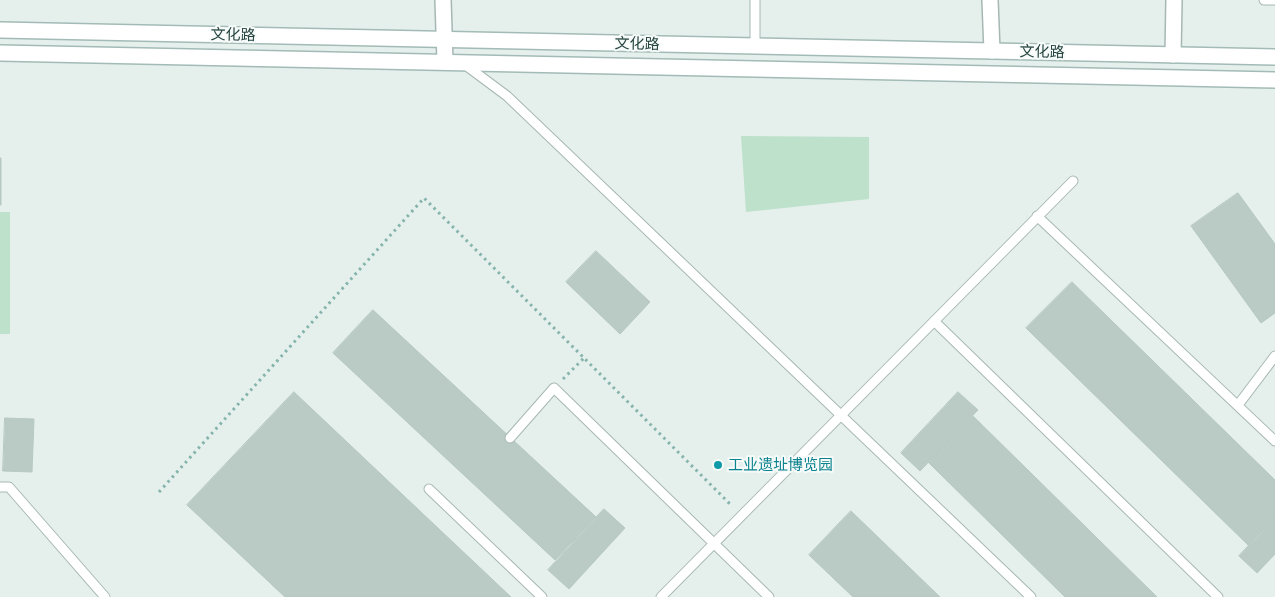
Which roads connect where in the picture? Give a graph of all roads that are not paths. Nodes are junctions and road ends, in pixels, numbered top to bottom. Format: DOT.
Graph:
graph roads {
  1 [pos="443,0"];
  2 [pos="756,0"];
  3 [pos="990,0"];
  4 [pos="1174,0"];
  5 [pos="1264,0"];
  6 [pos="1275,0"];
  7 [pos="0,30"];
  8 [pos="444,39"];
  9 [pos="755,46"];
  10 [pos="992,51"];
  11 [pos="0,53"];
  12 [pos="1173,55"];
  13 [pos="1275,57"];
  14 [pos="445,62"];
  15 [pos="462,63"];
  16 [pos="1275,80"];
  17 [pos="1073,181"];
  18 [pos="1037,216"];
  19 [pos="934,321"];
  20 [pos="1275,356"];
  21 [pos="1238,405"];
  22 [pos="841,415"];
  23 [pos="510,438"];
  24 [pos="1275,440"];
  25 [pos="0,487"];
  26 [pos="429,490"];
  27 [pos="714,543"];
  28 [pos="105,597"];
  29 [pos="542,597"];
  30 [pos="661,597"];
  31 [pos="769,597"];
  32 [pos="1031,597"];
  33 [pos="1218,597"];
  1 -- 8 [label="main road"];
  2 -- 9 [label="lane"];
  3 -- 10 [label="main road"];
  4 -- 12 [label="main road"];
  5 -- 6 [label="lane"];
  7 -- 8 [label="main road, 文化路"];
  8 -- 9 [label="main road, 文化路"];
  8 -- 14 [label="main road"];
  9 -- 10 [label="main road, 文化路"];
  10 -- 12 [label="main road, 文化路"];
  11 -- 14 [label="main road, 文化路"];
  12 -- 13 [label="main road, 文化路"];
  14 -- 15 [label="main road, 文化路"];
  15 -- 16 [label="main road, 文化路"];
  15 -- 22 [label="lane"];
  17 -- 18 [label="lane"];
  18 -- 19 [label="lane"];
  18 -- 21 [label="lane"];
  19 -- 22 [label="lane"];
  19 -- 33 [label="lane"];
  20 -- 21 [label="lane"];
  21 -- 24 [label="lane"];
  22 -- 27 [label="lane"];
  22 -- 32 [label="lane"];
  23 -- 27 [label="lane"];
  25 -- 28 [label="lane"];
  26 -- 29 [label="lane"];
  27 -- 30 [label="lane"];
  27 -- 31 [label="lane"];
}
